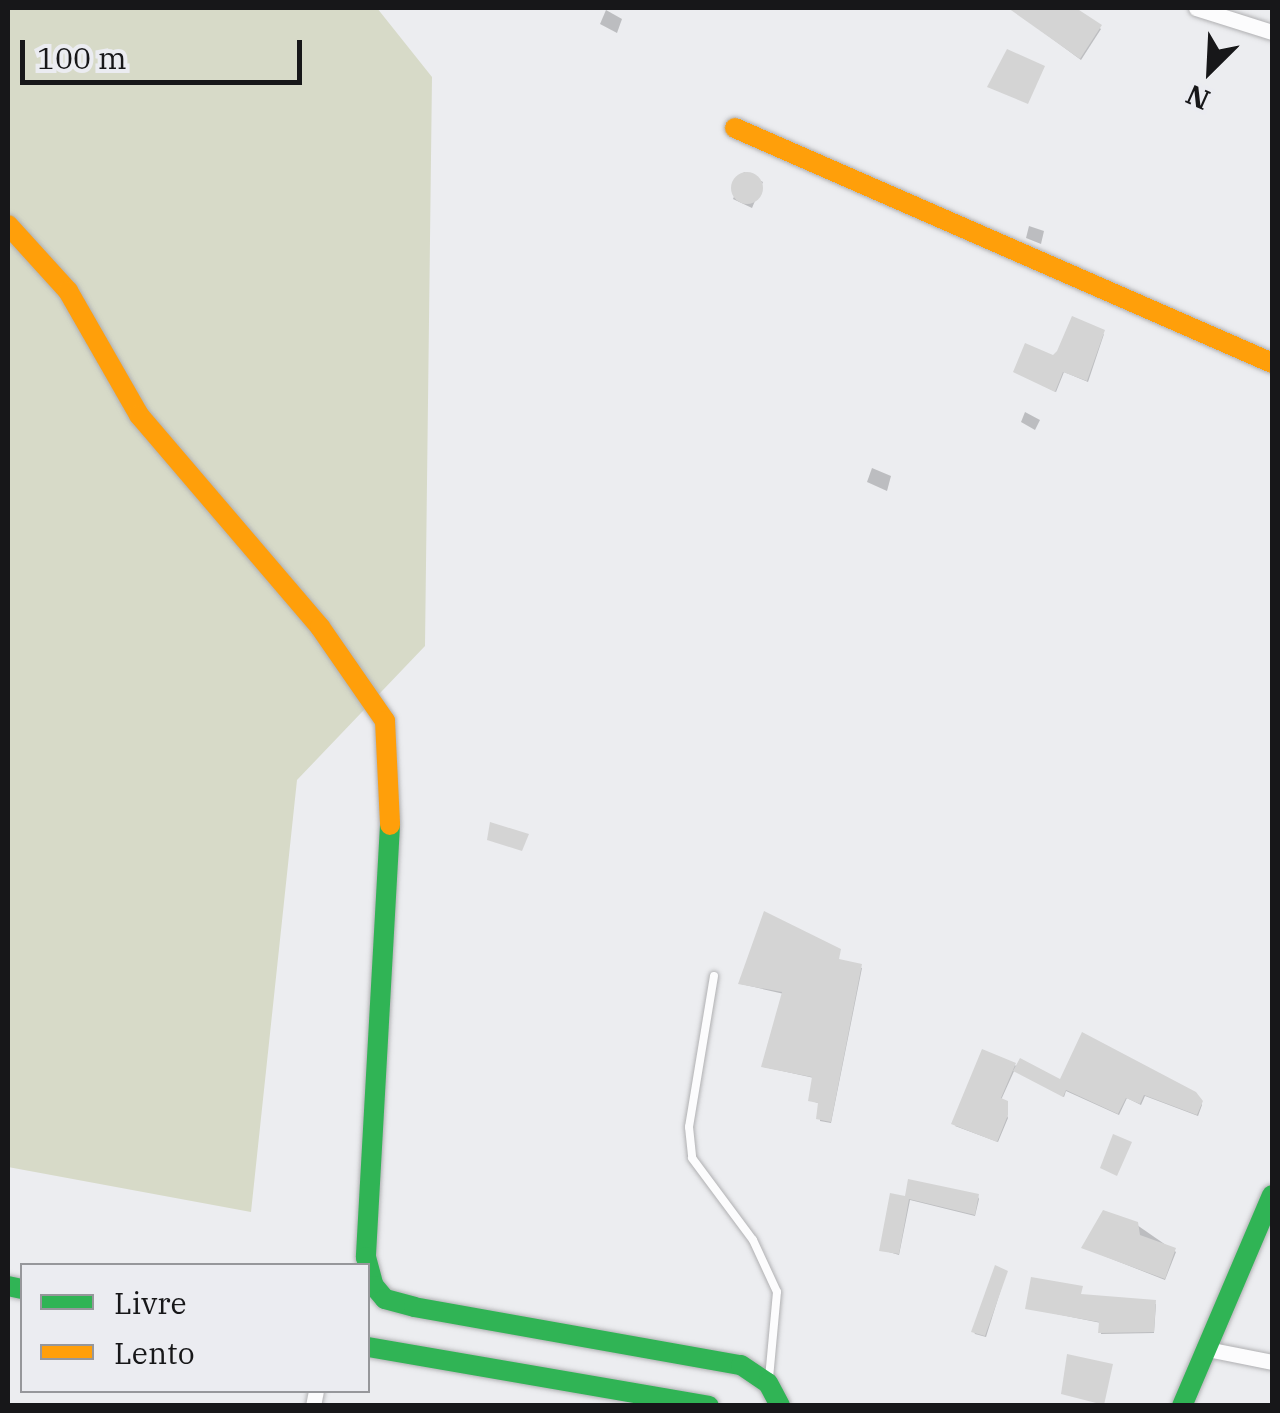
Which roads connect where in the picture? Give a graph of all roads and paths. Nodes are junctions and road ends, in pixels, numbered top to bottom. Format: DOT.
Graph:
graph roads {
  1 [pos="1196,8"];
  2 [pos="1272,32"];
  3 [pos="735,128"];
  4 [pos="8,225"];
  5 [pos="1272,363"];
  6 [pos="714,976"];
  7 [pos="1272,1194"];
  8 [pos="368,1263"];
  9 [pos="370,1272"];
  10 [pos="370,1347"];
  11 [pos="1208,1349"];
  12 [pos="1272,1362"];
  13 [pos="768,1383"];
  14 [pos="709,1406"];
  15 [pos="780,1406"];
  16 [pos="1182,1406"];
  1 -- 2 [label="street"];
  3 -- 5 [label="street"];
  4 -- 8 [label="street"];
  6 -- 13 [label="lane"];
  7 -- 11 [label="street"];
  9 -- 13 [label="street"];
  10 -- 14 [label="street"];
  11 -- 12 [label="street"];
  11 -- 16 [label="street"];
  13 -- 15 [label="street"];
}
